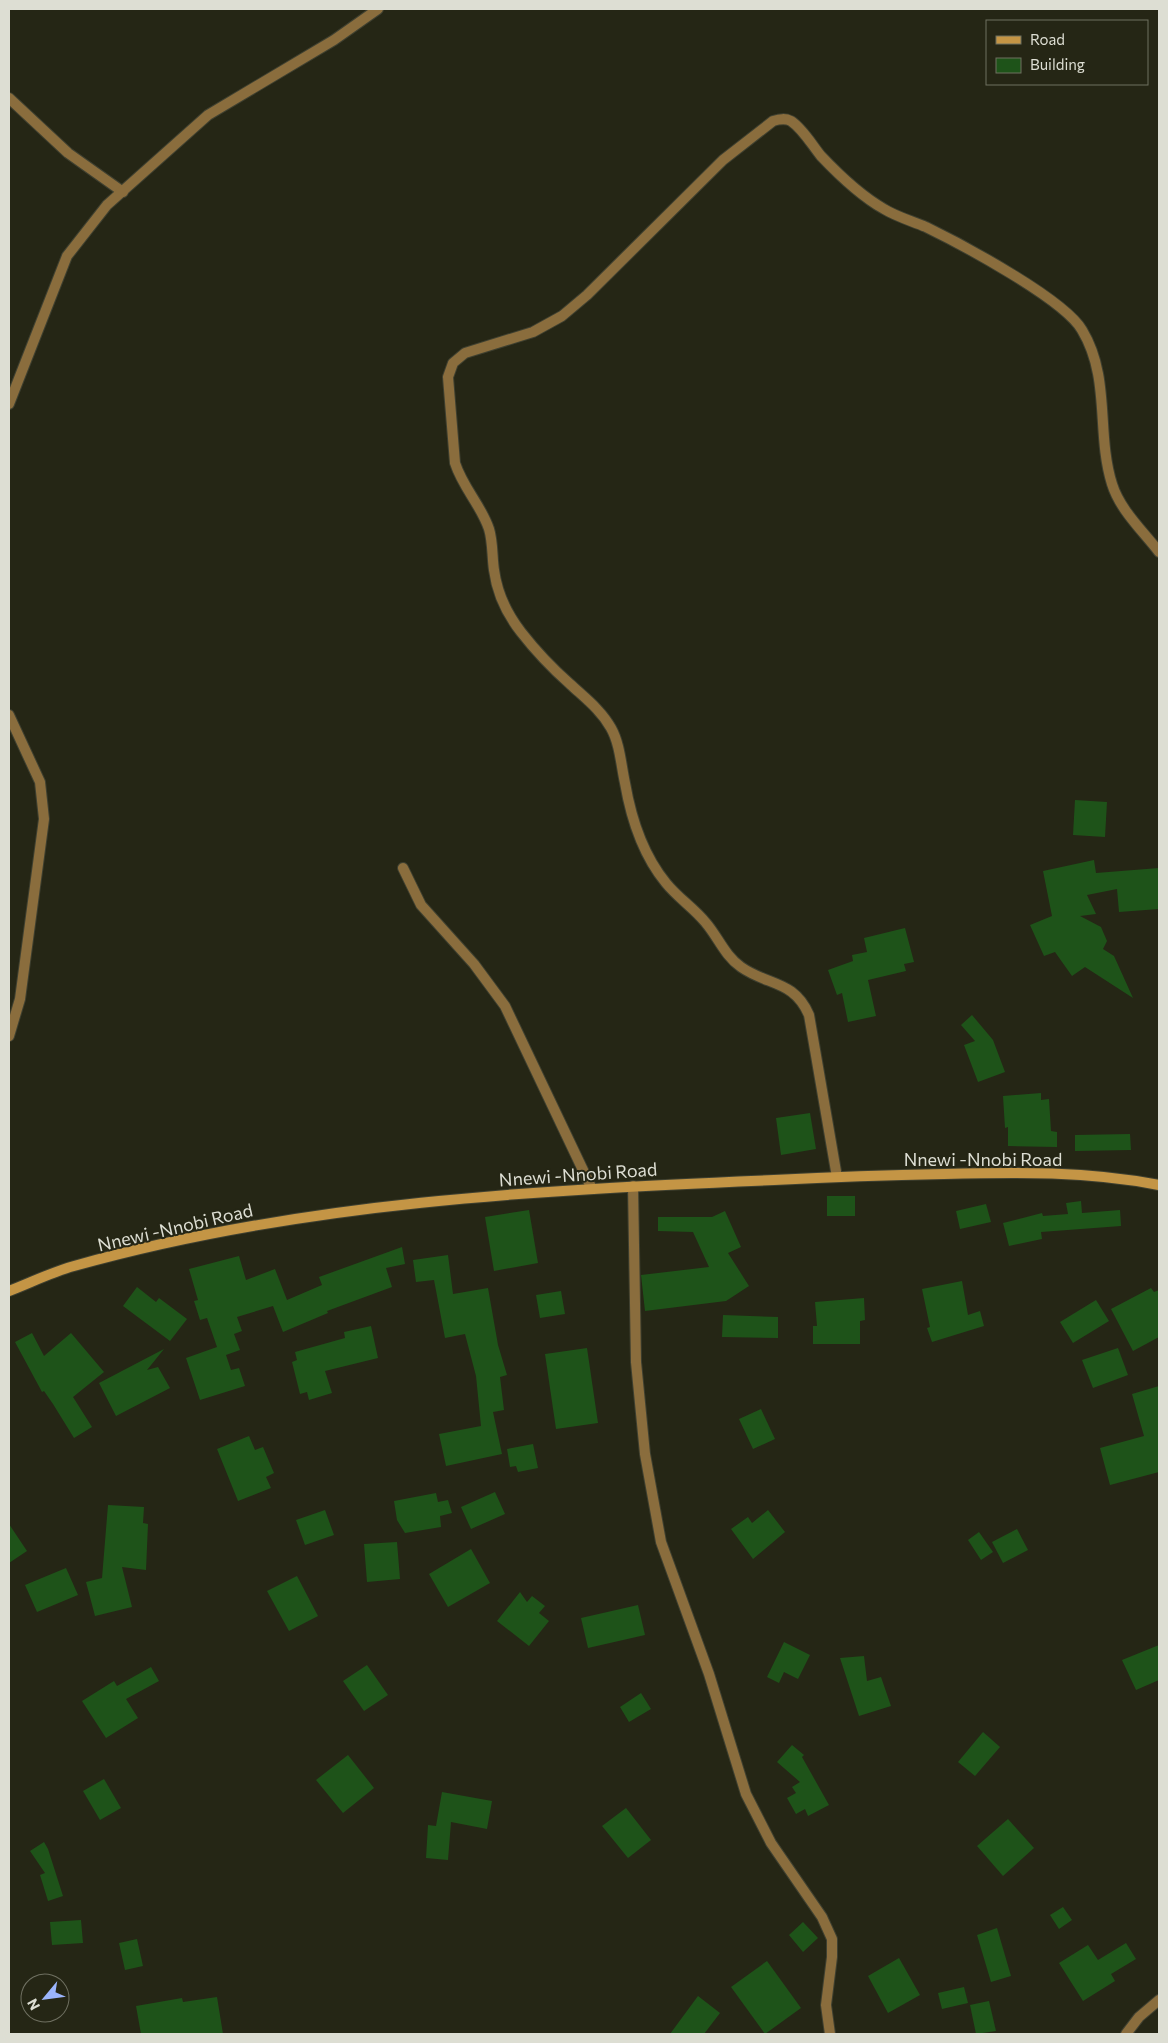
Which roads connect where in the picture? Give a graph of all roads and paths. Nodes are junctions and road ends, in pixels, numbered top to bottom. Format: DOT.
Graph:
graph roads {
  1 [pos="378,9"];
  2 [pos="9,98"];
  3 [pos="123,192"];
  4 [pos="9,404"];
  5 [pos="1159,552"];
  6 [pos="9,715"];
  7 [pos="404,868"];
  8 [pos="9,1036"];
  9 [pos="837,1177"];
  10 [pos="1159,1185"];
  11 [pos="634,1186"];
  12 [pos="592,1189"];
  13 [pos="9,1291"];
  14 [pos="1159,2000"];
  15 [pos="830,2034"];
  16 [pos="1126,2034"];
  1 -- 3 [label="street"];
  2 -- 3 [label="street"];
  3 -- 4 [label="street"];
  5 -- 9 [label="street"];
  6 -- 8 [label="street"];
  7 -- 12 [label="street"];
  9 -- 10 [label="main road, Nnewi -Nnobi Road"];
  9 -- 11 [label="main road, Nnewi -Nnobi Road"];
  11 -- 12 [label="main road, Nnewi -Nnobi Road"];
  11 -- 15 [label="street"];
  12 -- 13 [label="main road, Nnewi -Nnobi Road"];
  14 -- 16 [label="street"];
}
